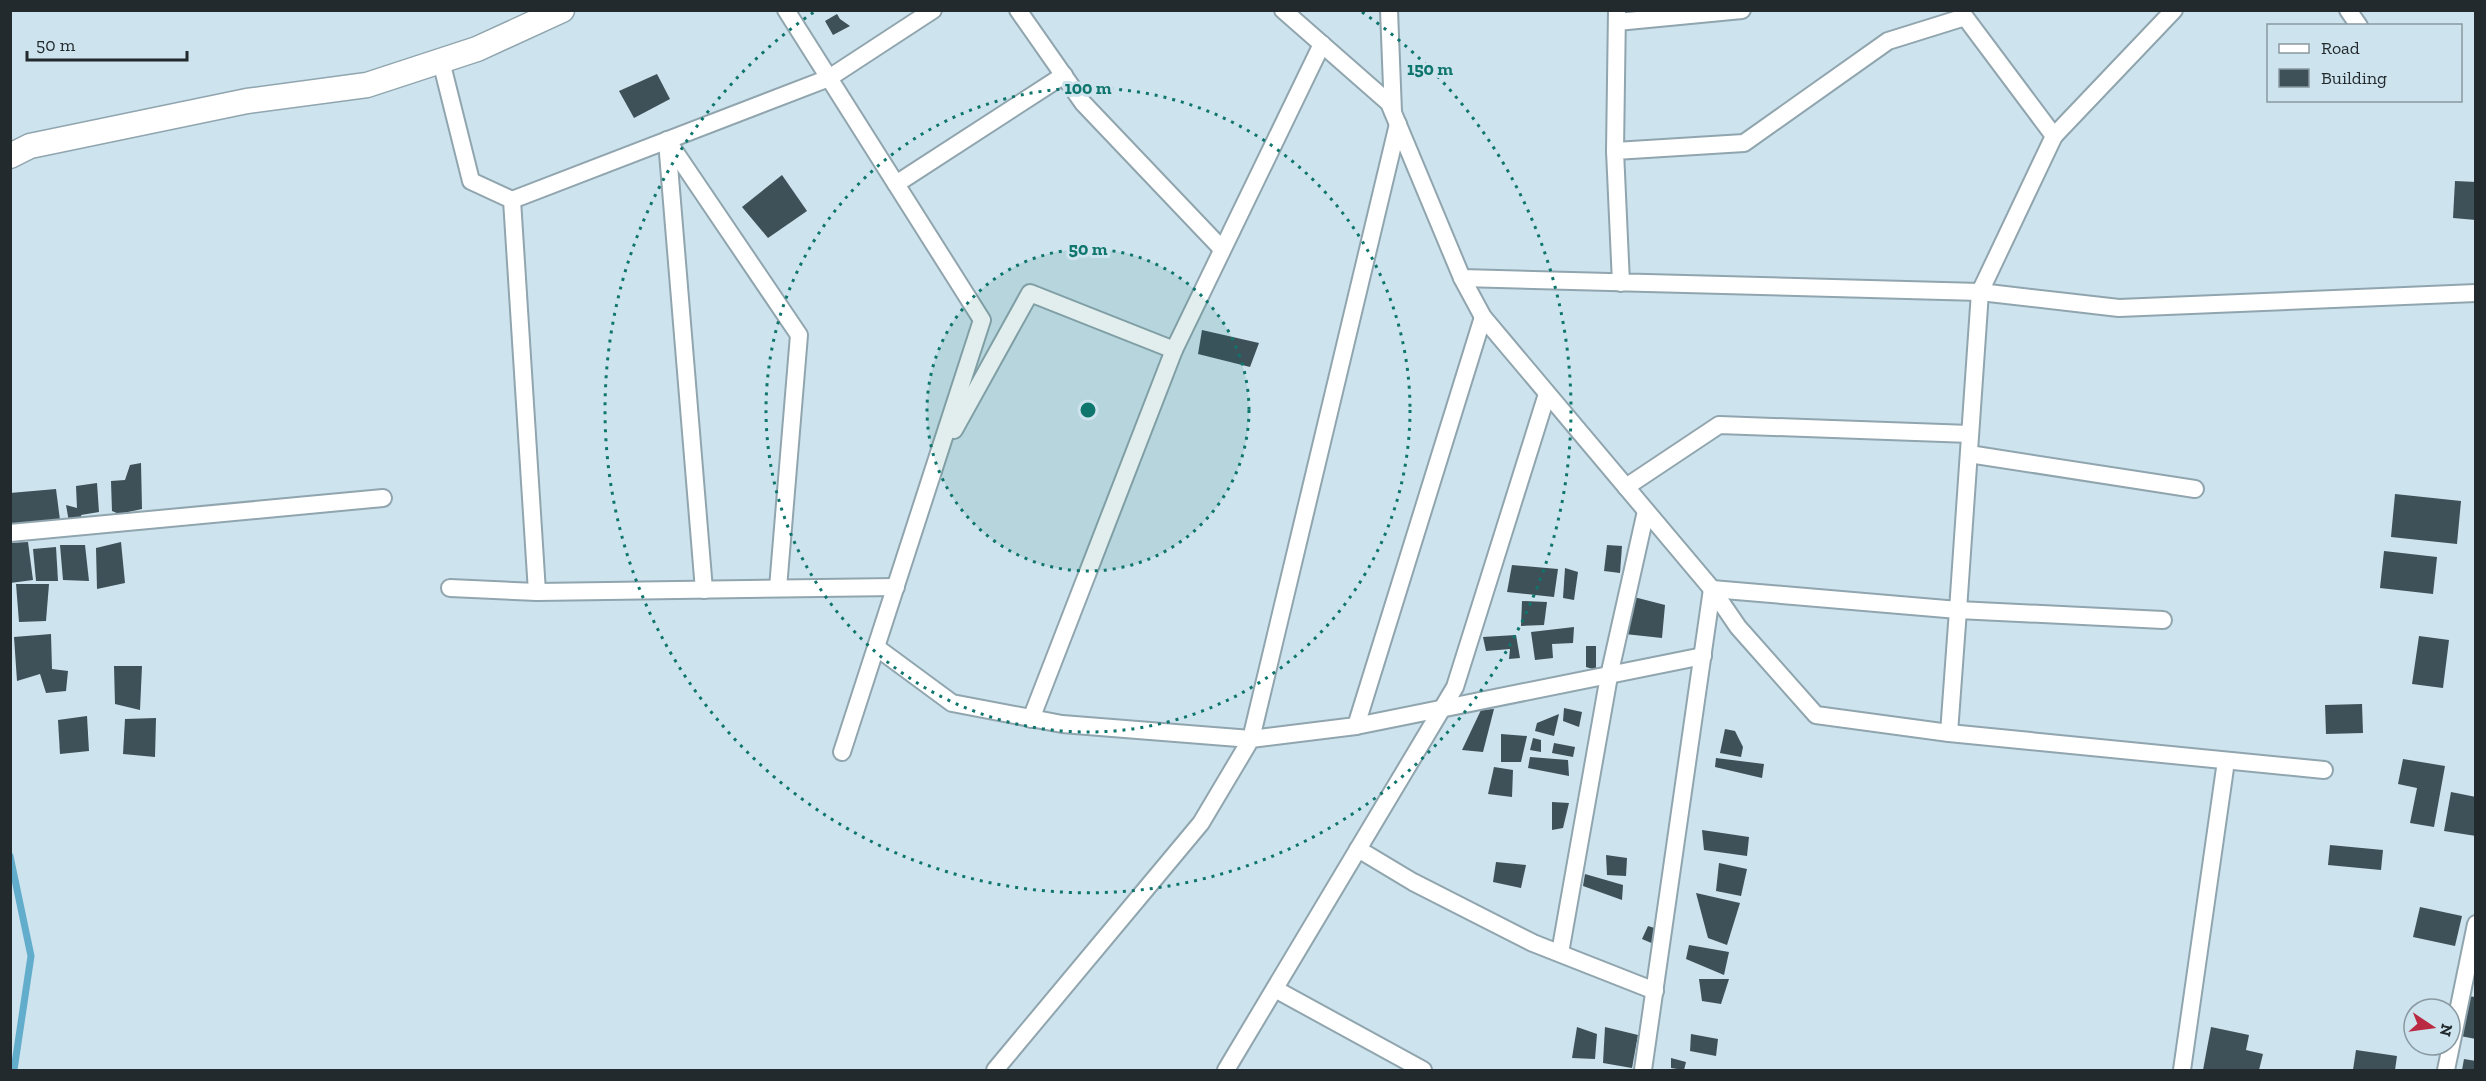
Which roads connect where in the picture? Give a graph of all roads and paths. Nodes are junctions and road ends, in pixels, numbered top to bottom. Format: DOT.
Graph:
graph roads {
  1 [pos="562,10"];
  2 [pos="786,10"];
  3 [pos="933,10"];
  4 [pos="1018,10"];
  5 [pos="1283,10"];
  6 [pos="1389,10"];
  7 [pos="1742,10"];
  8 [pos="2174,10"];
  9 [pos="2348,10"];
  10 [pos="1967,14"];
  11 [pos="1617,16"];
  12 [pos="2358,24"];
  13 [pos="1322,44"];
  14 [pos="441,61"];
  15 [pos="1064,75"];
  16 [pos="829,78"];
  17 [pos="1396,118"];
  18 [pos="2054,136"];
  19 [pos="667,141"];
  20 [pos="1615,151"];
  21 [pos="11,156"];
  22 [pos="896,184"];
  23 [pos="512,200"];
  24 [pos="1222,249"];
  25 [pos="1462,278"];
  26 [pos="1621,283"];
  27 [pos="1980,292"];
  28 [pos="2475,293"];
  29 [pos="1483,317"];
  30 [pos="1174,350"];
  31 [pos="1547,394"];
  32 [pos="1970,434"];
  33 [pos="1969,454"];
  34 [pos="936,463"];
  35 [pos="1626,487"];
  36 [pos="2195,489"];
  37 [pos="383,498"];
  38 [pos="1646,510"];
  39 [pos="10,533"];
  40 [pos="896,586"];
  41 [pos="450,588"];
  42 [pos="778,588"];
  43 [pos="1713,589"];
  44 [pos="704,590"];
  45 [pos="537,592"];
  46 [pos="1958,610"];
  47 [pos="2163,620"];
  48 [pos="876,647"];
  49 [pos="1703,656"];
  50 [pos="1609,676"];
  51 [pos="1441,709"];
  52 [pos="1031,719"];
  53 [pos="1356,726"];
  54 [pos="1950,733"];
  55 [pos="1251,739"];
  56 [pos="842,752"];
  57 [pos="2226,761"];
  58 [pos="2324,770"];
  59 [pos="1358,849"];
  60 [pos="2475,924"];
  61 [pos="1560,953"];
  62 [pos="1275,988"];
  63 [pos="1655,990"];
  64 [pos="995,1071"];
  65 [pos="1226,1071"];
  66 [pos="1423,1071"];
  67 [pos="1643,1071"];
  68 [pos="2181,1071"];
  69 [pos="2446,1071"];
  1 -- 14 [label="main road"];
  2 -- 16 [label="street"];
  3 -- 16 [label="street"];
  4 -- 15 [label="street"];
  5 -- 13 [label="street"];
  6 -- 17 [label="street"];
  7 -- 11 [label="street"];
  8 -- 18 [label="street"];
  9 -- 12 [label="street"];
  10 -- 18 [label="street"];
  10 -- 20 [label="street"];
  11 -- 20 [label="street"];
  13 -- 17 [label="street"];
  13 -- 24 [label="street"];
  14 -- 21 [label="main road"];
  14 -- 23 [label="street"];
  15 -- 22 [label="street"];
  15 -- 24 [label="street"];
  16 -- 19 [label="street"];
  16 -- 22 [label="street"];
  17 -- 25 [label="street"];
  17 -- 55 [label="street"];
  18 -- 27 [label="street"];
  19 -- 23 [label="street"];
  19 -- 42 [label="street"];
  19 -- 44 [label="street"];
  20 -- 26 [label="street"];
  22 -- 34 [label="street"];
  23 -- 45 [label="street"];
  24 -- 30 [label="street"];
  25 -- 26 [label="street"];
  25 -- 29 [label="street"];
  26 -- 27 [label="street"];
  27 -- 28 [label="street"];
  27 -- 32 [label="street"];
  29 -- 31 [label="street"];
  29 -- 53 [label="street"];
  30 -- 34 [label="street"];
  30 -- 52 [label="street"];
  31 -- 35 [label="street"];
  31 -- 51 [label="street"];
  32 -- 33 [label="street"];
  32 -- 35 [label="street"];
  33 -- 36 [label="street"];
  33 -- 46 [label="street"];
  34 -- 40 [label="street"];
  35 -- 38 [label="street"];
  37 -- 39 [label="street"];
  38 -- 43 [label="street"];
  38 -- 50 [label="street"];
  40 -- 42 [label="street"];
  40 -- 48 [label="street"];
  41 -- 45 [label="street"];
  42 -- 44 [label="street"];
  43 -- 46 [label="street"];
  43 -- 49 [label="street"];
  43 -- 54 [label="street"];
  44 -- 45 [label="street"];
  46 -- 47 [label="street"];
  46 -- 54 [label="street"];
  48 -- 52 [label="street"];
  48 -- 56 [label="street"];
  49 -- 50 [label="street"];
  49 -- 63 [label="street"];
  50 -- 51 [label="street"];
  50 -- 61 [label="street"];
  51 -- 53 [label="street"];
  51 -- 59 [label="street"];
  52 -- 55 [label="street"];
  53 -- 55 [label="street"];
  54 -- 57 [label="street"];
  55 -- 64 [label="street"];
  57 -- 58 [label="street"];
  57 -- 68 [label="street"];
  59 -- 61 [label="street"];
  59 -- 62 [label="street"];
  60 -- 69 [label="street"];
  61 -- 63 [label="street"];
  62 -- 65 [label="street"];
  62 -- 66 [label="street"];
  63 -- 67 [label="street"];
}
